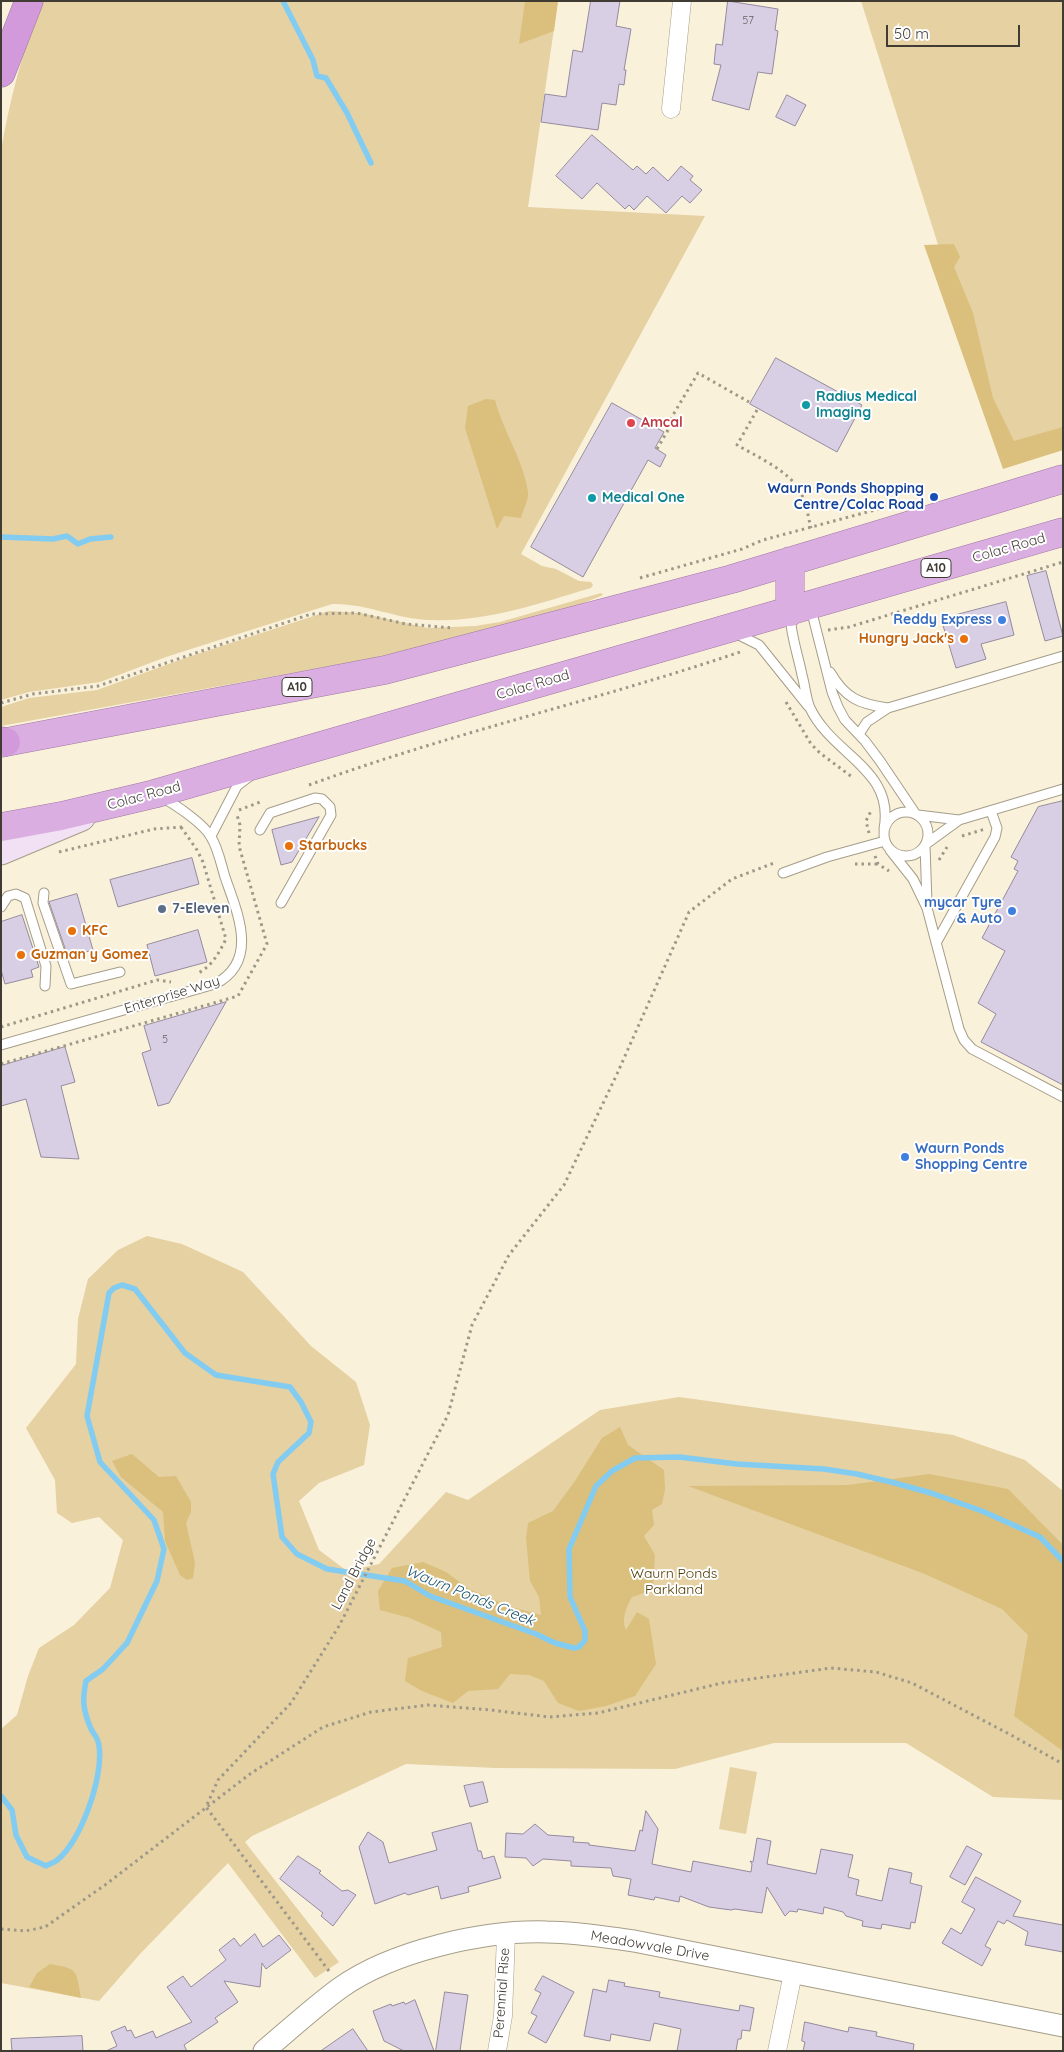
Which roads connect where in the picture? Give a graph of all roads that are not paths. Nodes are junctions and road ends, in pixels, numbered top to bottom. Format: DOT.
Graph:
graph roads {
  1 [pos="29,1"];
  2 [pos="682,1"];
  3 [pos="1,74"];
  4 [pos="671,109"];
  5 [pos="1063,479"];
  6 [pos="1061,533"];
  7 [pos="790,561"];
  8 [pos="800,609"];
  9 [pos="735,641"];
  10 [pos="1063,656"];
  11 [pos="826,663"];
  12 [pos="810,708"];
  13 [pos="888,708"];
  14 [pos="859,734"];
  15 [pos="3,742"];
  16 [pos="270,760"];
  17 [pos="1063,789"];
  18 [pos="154,794"];
  19 [pos="107,806"];
  20 [pos="991,811"];
  21 [pos="916,814"];
  22 [pos="959,820"];
  23 [pos="1,827"];
  24 [pos="260,830"];
  25 [pos="884,830"];
  26 [pos="211,836"];
  27 [pos="885,841"];
  28 [pos="926,844"];
  29 [pos="890,850"];
  30 [pos="1,852"];
  31 [pos="783,873"];
  32 [pos="44,892"];
  33 [pos="281,903"];
  34 [pos="1,907"];
  35 [pos="927,908"];
  36 [pos="936,944"];
  37 [pos="120,972"];
  38 [pos="45,986"];
  39 [pos="1,1045"];
  40 [pos="1063,1097"];
  41 [pos="506,1934"];
  42 [pos="793,1972"];
  43 [pos="1063,2026"];
  44 [pos="264,2051"];
  45 [pos="497,2051"];
  46 [pos="777,2051"];
  1 -- 3 [label="highway"];
  2 -- 4 [label="street"];
  5 -- 7 [label="highway, A10"];
  6 -- 8 [label="highway, Colac Road / A10"];
  7 -- 8 [label="highway"];
  7 -- 15 [label="highway, A10"];
  8 -- 9 [label="highway, Colac Road / A10"];
  8 -- 11 [label="lane"];
  8 -- 12 [label="lane"];
  9 -- 12 [label="lane"];
  9 -- 16 [label="highway, Colac Road / A10"];
  10 -- 13 [label="lane"];
  11 -- 13 [label="lane"];
  11 -- 14 [label="lane"];
  12 -- 25 [label="lane"];
  13 -- 14 [label="lane"];
  14 -- 21 [label="lane"];
  16 -- 18 [label="highway, Colac Road / A10"];
  16 -- 26 [label="lane"];
  17 -- 20 [label="lane"];
  18 -- 19 [label="highway, Colac Road / A10"];
  18 -- 26 [label="lane, Enterprise Way"];
  19 -- 23 [label="highway, Colac Road / A10"];
  19 -- 30 [label="main road"];
  20 -- 22 [label="lane"];
  20 -- 36 [label="lane"];
  21 -- 22 [label="lane"];
  21 -- 25 [label="lane"];
  21 -- 28 [label="lane"];
  22 -- 28 [label="lane"];
  24 -- 33 [label="lane"];
  25 -- 27 [label="lane"];
  26 -- 39 [label="lane, Enterprise Way"];
  27 -- 29 [label="lane"];
  27 -- 31 [label="lane"];
  28 -- 29 [label="lane"];
  28 -- 35 [label="lane"];
  29 -- 35 [label="lane"];
  32 -- 37 [label="lane"];
  34 -- 38 [label="lane"];
  35 -- 36 [label="lane"];
  36 -- 40 [label="lane"];
  41 -- 42 [label="street, Meadowvale Drive"];
  41 -- 44 [label="street, Meadowvale Drive"];
  41 -- 45 [label="street, Perennial Rise"];
  42 -- 43 [label="street, Meadowvale Drive"];
  42 -- 46 [label="street"];
}
